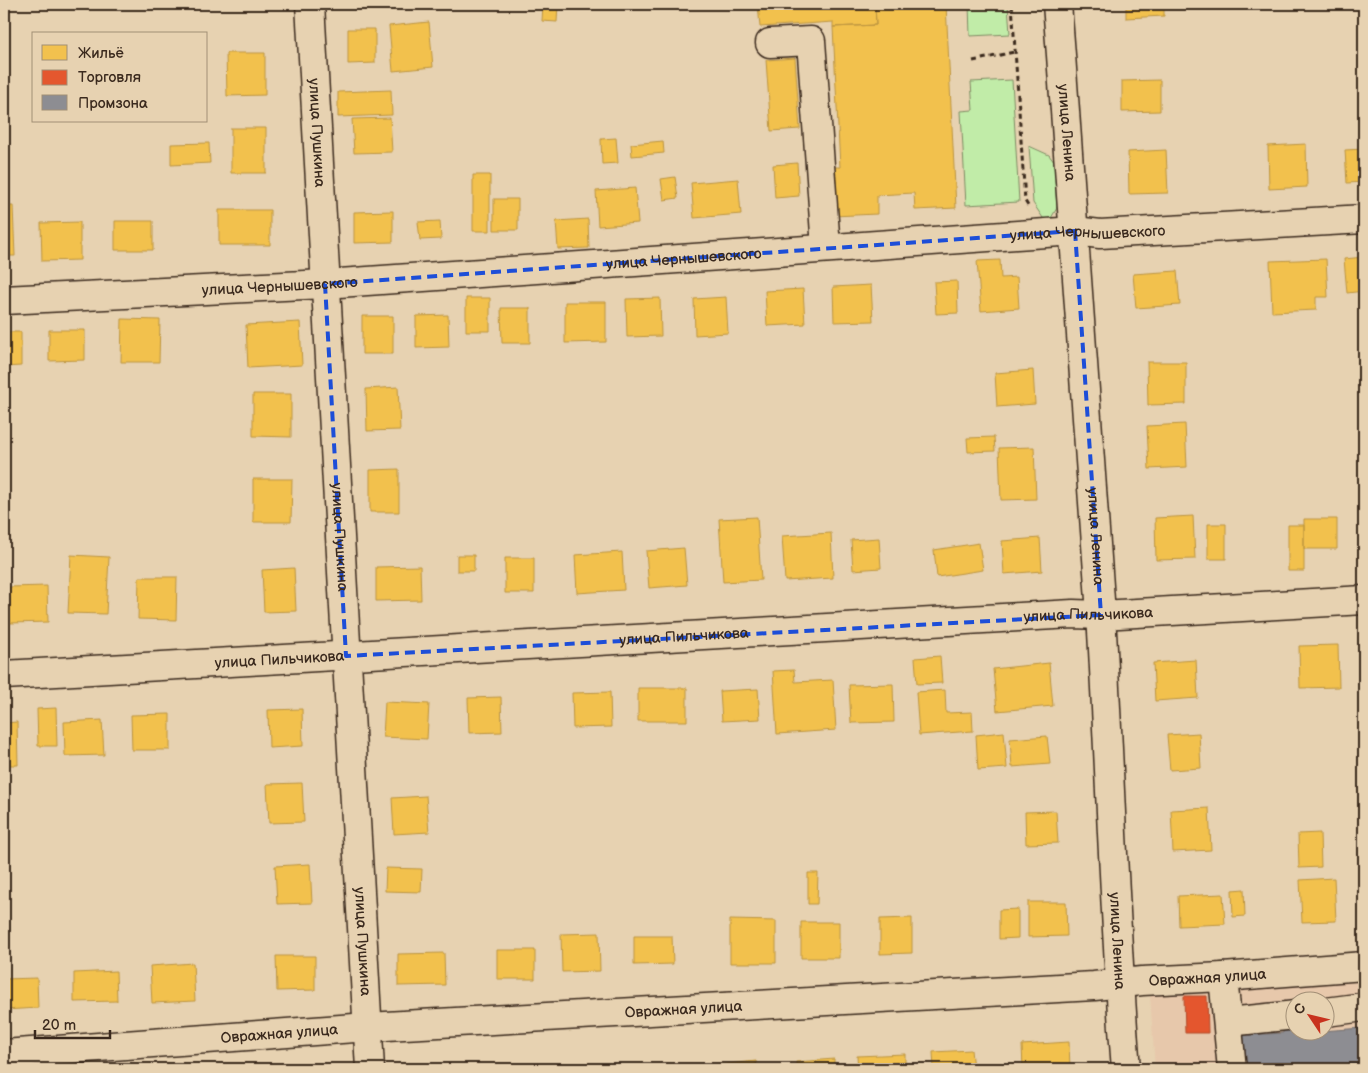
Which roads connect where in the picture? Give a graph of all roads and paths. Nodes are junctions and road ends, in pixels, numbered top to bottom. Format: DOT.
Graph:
graph roads {
  1 [pos="310,4"];
  2 [pos="1012,4"];
  3 [pos="1057,4"];
  4 [pos="770,43"];
  5 [pos="1014,52"];
  6 [pos="973,61"];
  7 [pos="1364,219"];
  8 [pos="1075,231"];
  9 [pos="1046,233"];
  10 [pos="826,248"];
  11 [pos="325,284"];
  12 [pos="4,300"];
  13 [pos="1364,600"];
  14 [pos="1101,614"];
  15 [pos="346,656"];
  16 [pos="4,675"];
  17 [pos="1364,966"];
  18 [pos="1223,977"];
  19 [pos="1119,984"];
  20 [pos="1364,1007"];
  21 [pos="1336,1011"];
  22 [pos="1286,1016"];
  23 [pos="1228,1022"];
  24 [pos="368,1027"];
  25 [pos="4,1054"];
  26 [pos="370,1069"];
  27 [pos="1126,1069"];
  28 [pos="1232,1069"];
  1 -- 11 [label="street, улица Пушкина"];
  2 -- 5 [label="path"];
  3 -- 8 [label="street, улица Ленина"];
  4 -- 10 [label="street"];
  5 -- 6 [label="path"];
  5 -- 9 [label="path"];
  7 -- 8 [label="street, улица Чернышевского"];
  8 -- 9 [label="street, улица Чернышевского"];
  8 -- 14 [label="street, улица Ленина"];
  9 -- 10 [label="street, улица Чернышевского"];
  10 -- 11 [label="street, улица Чернышевского"];
  11 -- 12 [label="street, улица Чернышевского"];
  11 -- 15 [label="street, улица Пушкина"];
  13 -- 14 [label="street, улица Пильчикова"];
  14 -- 15 [label="street, улица Пильчикова"];
  14 -- 19 [label="street, улица Ленина"];
  15 -- 16 [label="street, улица Пильчикова"];
  15 -- 24 [label="street, улица Пушкина"];
  17 -- 18 [label="street, Овражная улица"];
  18 -- 19 [label="street, Овражная улица"];
  18 -- 23 [label="street"];
  19 -- 24 [label="street, Овражная улица"];
  19 -- 27 [label="street, улица Ленина"];
  20 -- 21 [label="street"];
  22 -- 23 [label="street"];
  23 -- 28 [label="street"];
  24 -- 25 [label="street, Овражная улица"];
  24 -- 26 [label="street, улица Пушкина"];
}
